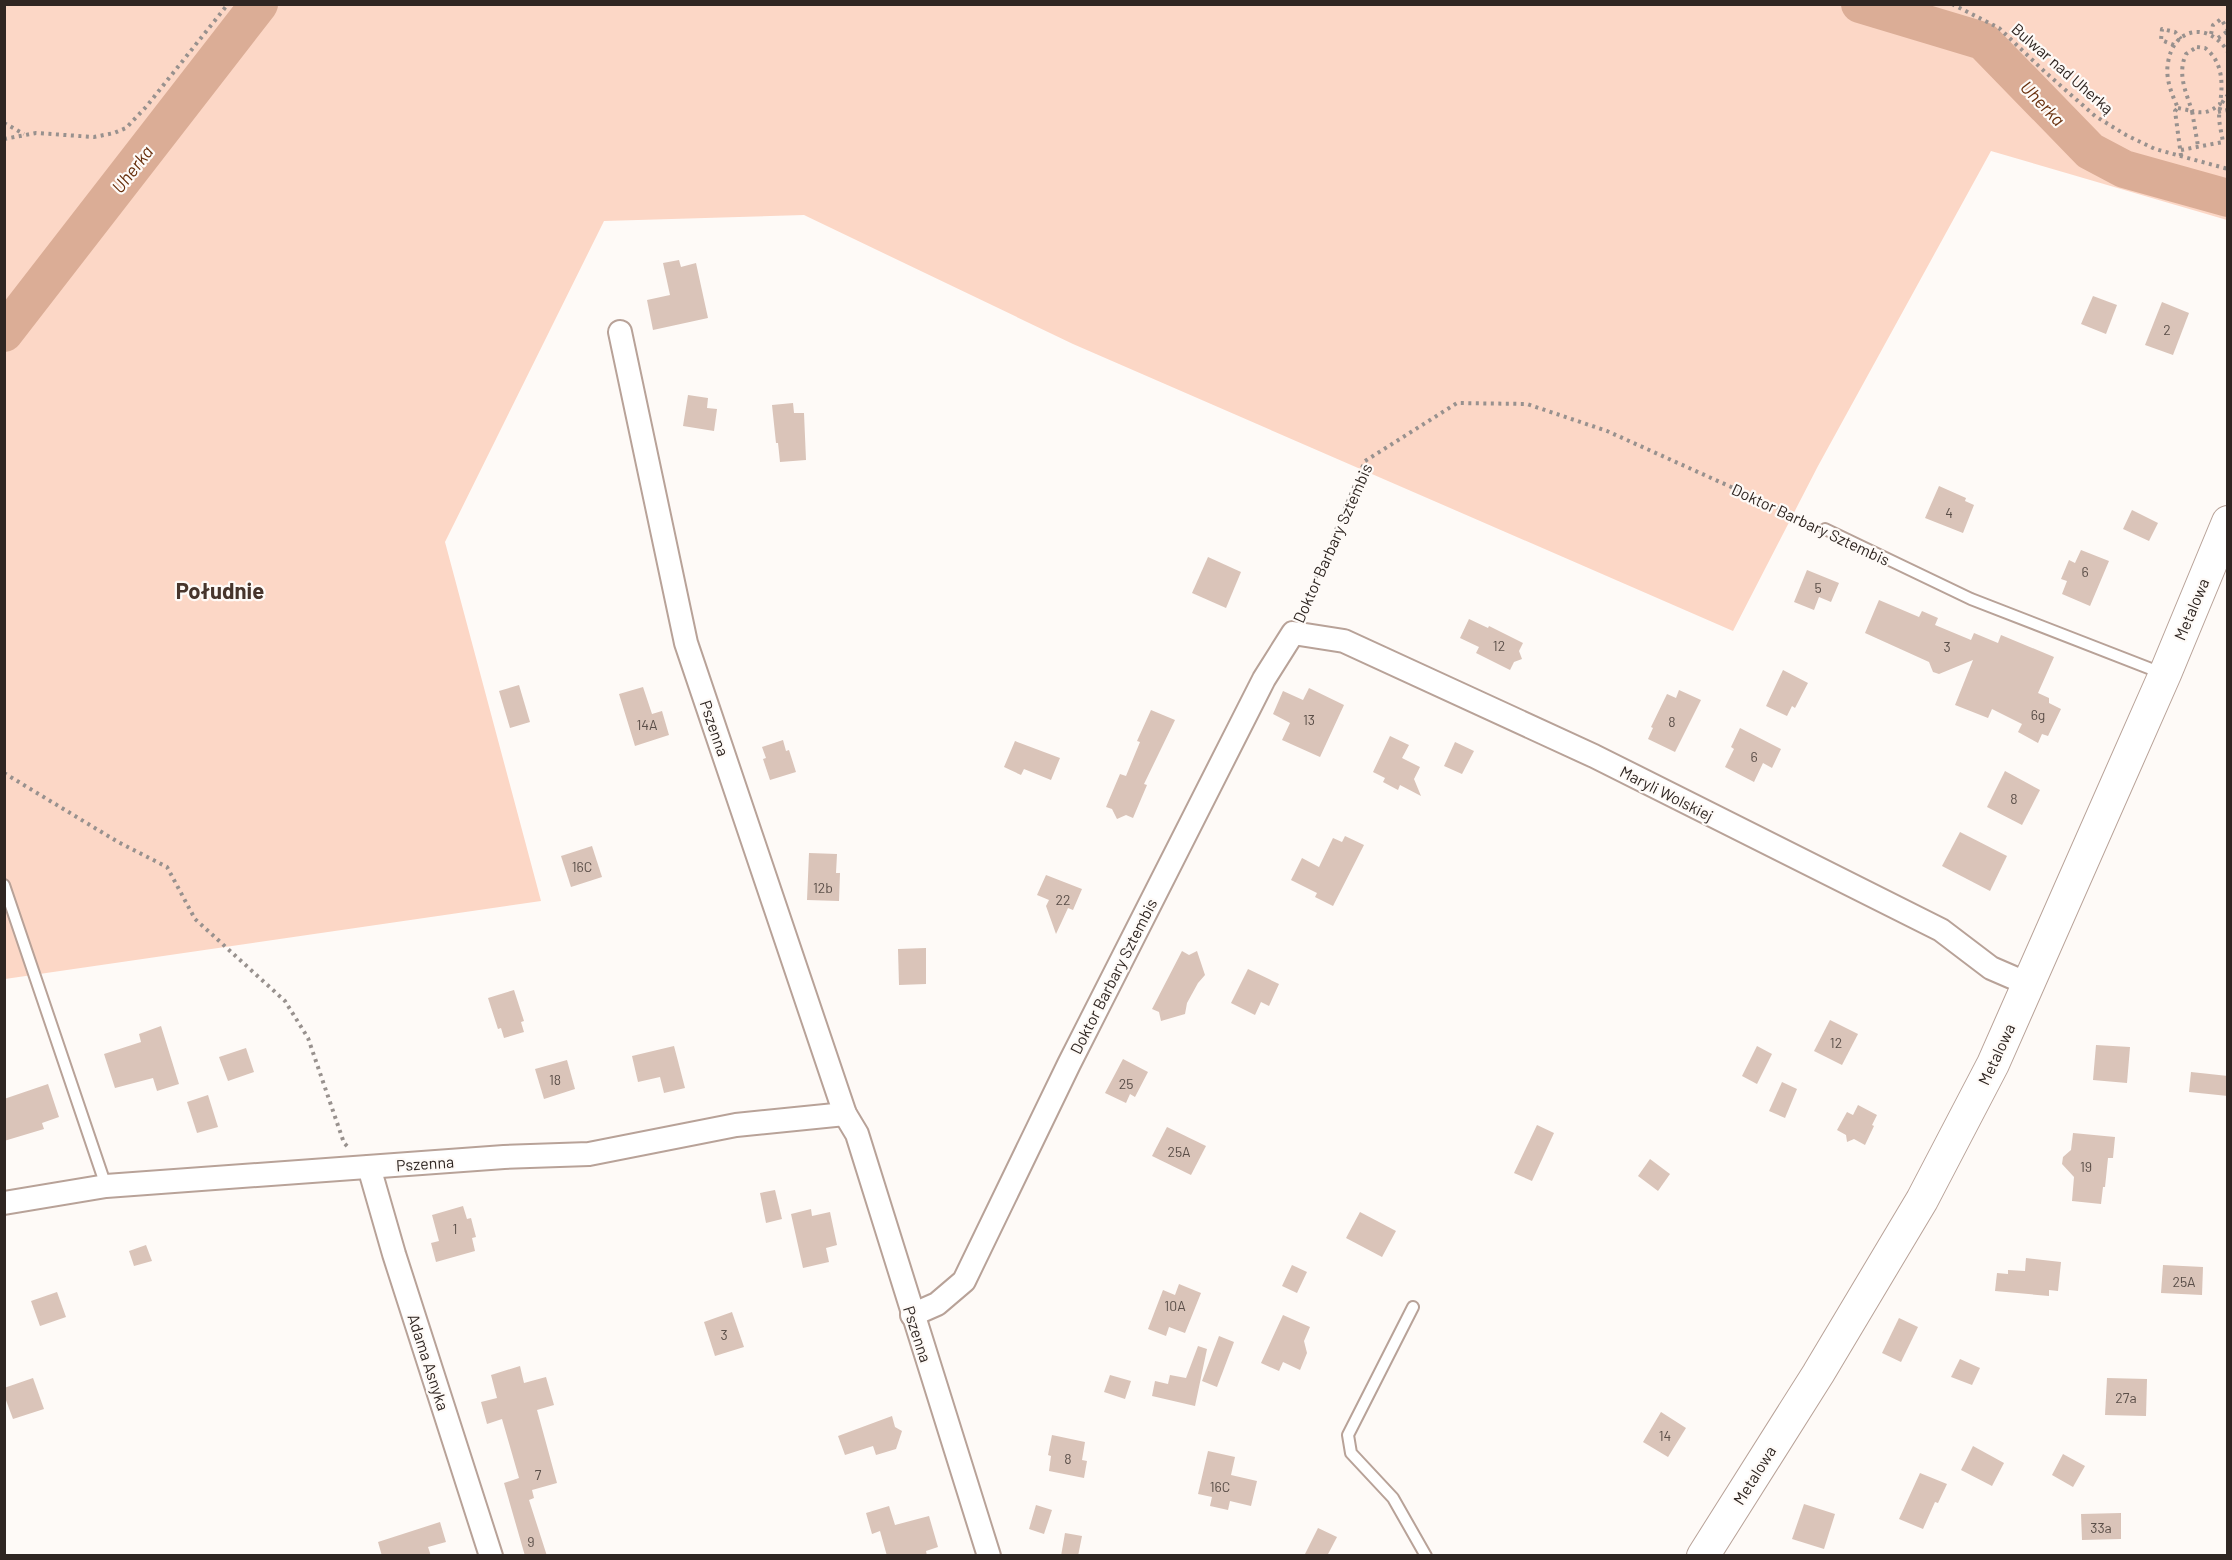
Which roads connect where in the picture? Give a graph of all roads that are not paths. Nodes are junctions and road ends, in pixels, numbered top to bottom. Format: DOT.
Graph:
graph roads {
  1 [pos="620,332"];
  2 [pos="2228,522"];
  3 [pos="1825,529"];
  4 [pos="1293,633"];
  5 [pos="2164,674"];
  6 [pos="4,885"];
  7 [pos="2028,984"];
  8 [pos="845,1114"];
  9 [pos="369,1167"];
  10 [pos="105,1186"];
  11 [pos="4,1203"];
  12 [pos="1413,1307"];
  13 [pos="912,1315"];
  14 [pos="491,1556"];
  15 [pos="989,1556"];
  16 [pos="1426,1556"];
  17 [pos="1703,1556"];
  1 -- 8 [label="street, Pszenna"];
  2 -- 5 [label="street, Metalowa"];
  3 -- 5 [label="lane, Doktor Barbary Sztembis"];
  4 -- 7 [label="street, Maryli Wolskiej"];
  4 -- 13 [label="street, Doktor Barbary Sztembis"];
  5 -- 7 [label="street, Metalowa"];
  6 -- 10 [label="lane"];
  7 -- 17 [label="street, Metalowa"];
  8 -- 9 [label="street, Pszenna"];
  8 -- 13 [label="street, Pszenna"];
  9 -- 10 [label="street, Pszenna"];
  9 -- 14 [label="street, Adama Asnyka"];
  10 -- 11 [label="street, Pszenna"];
  12 -- 16 [label="lane"];
  13 -- 15 [label="street, Pszenna"];
}
